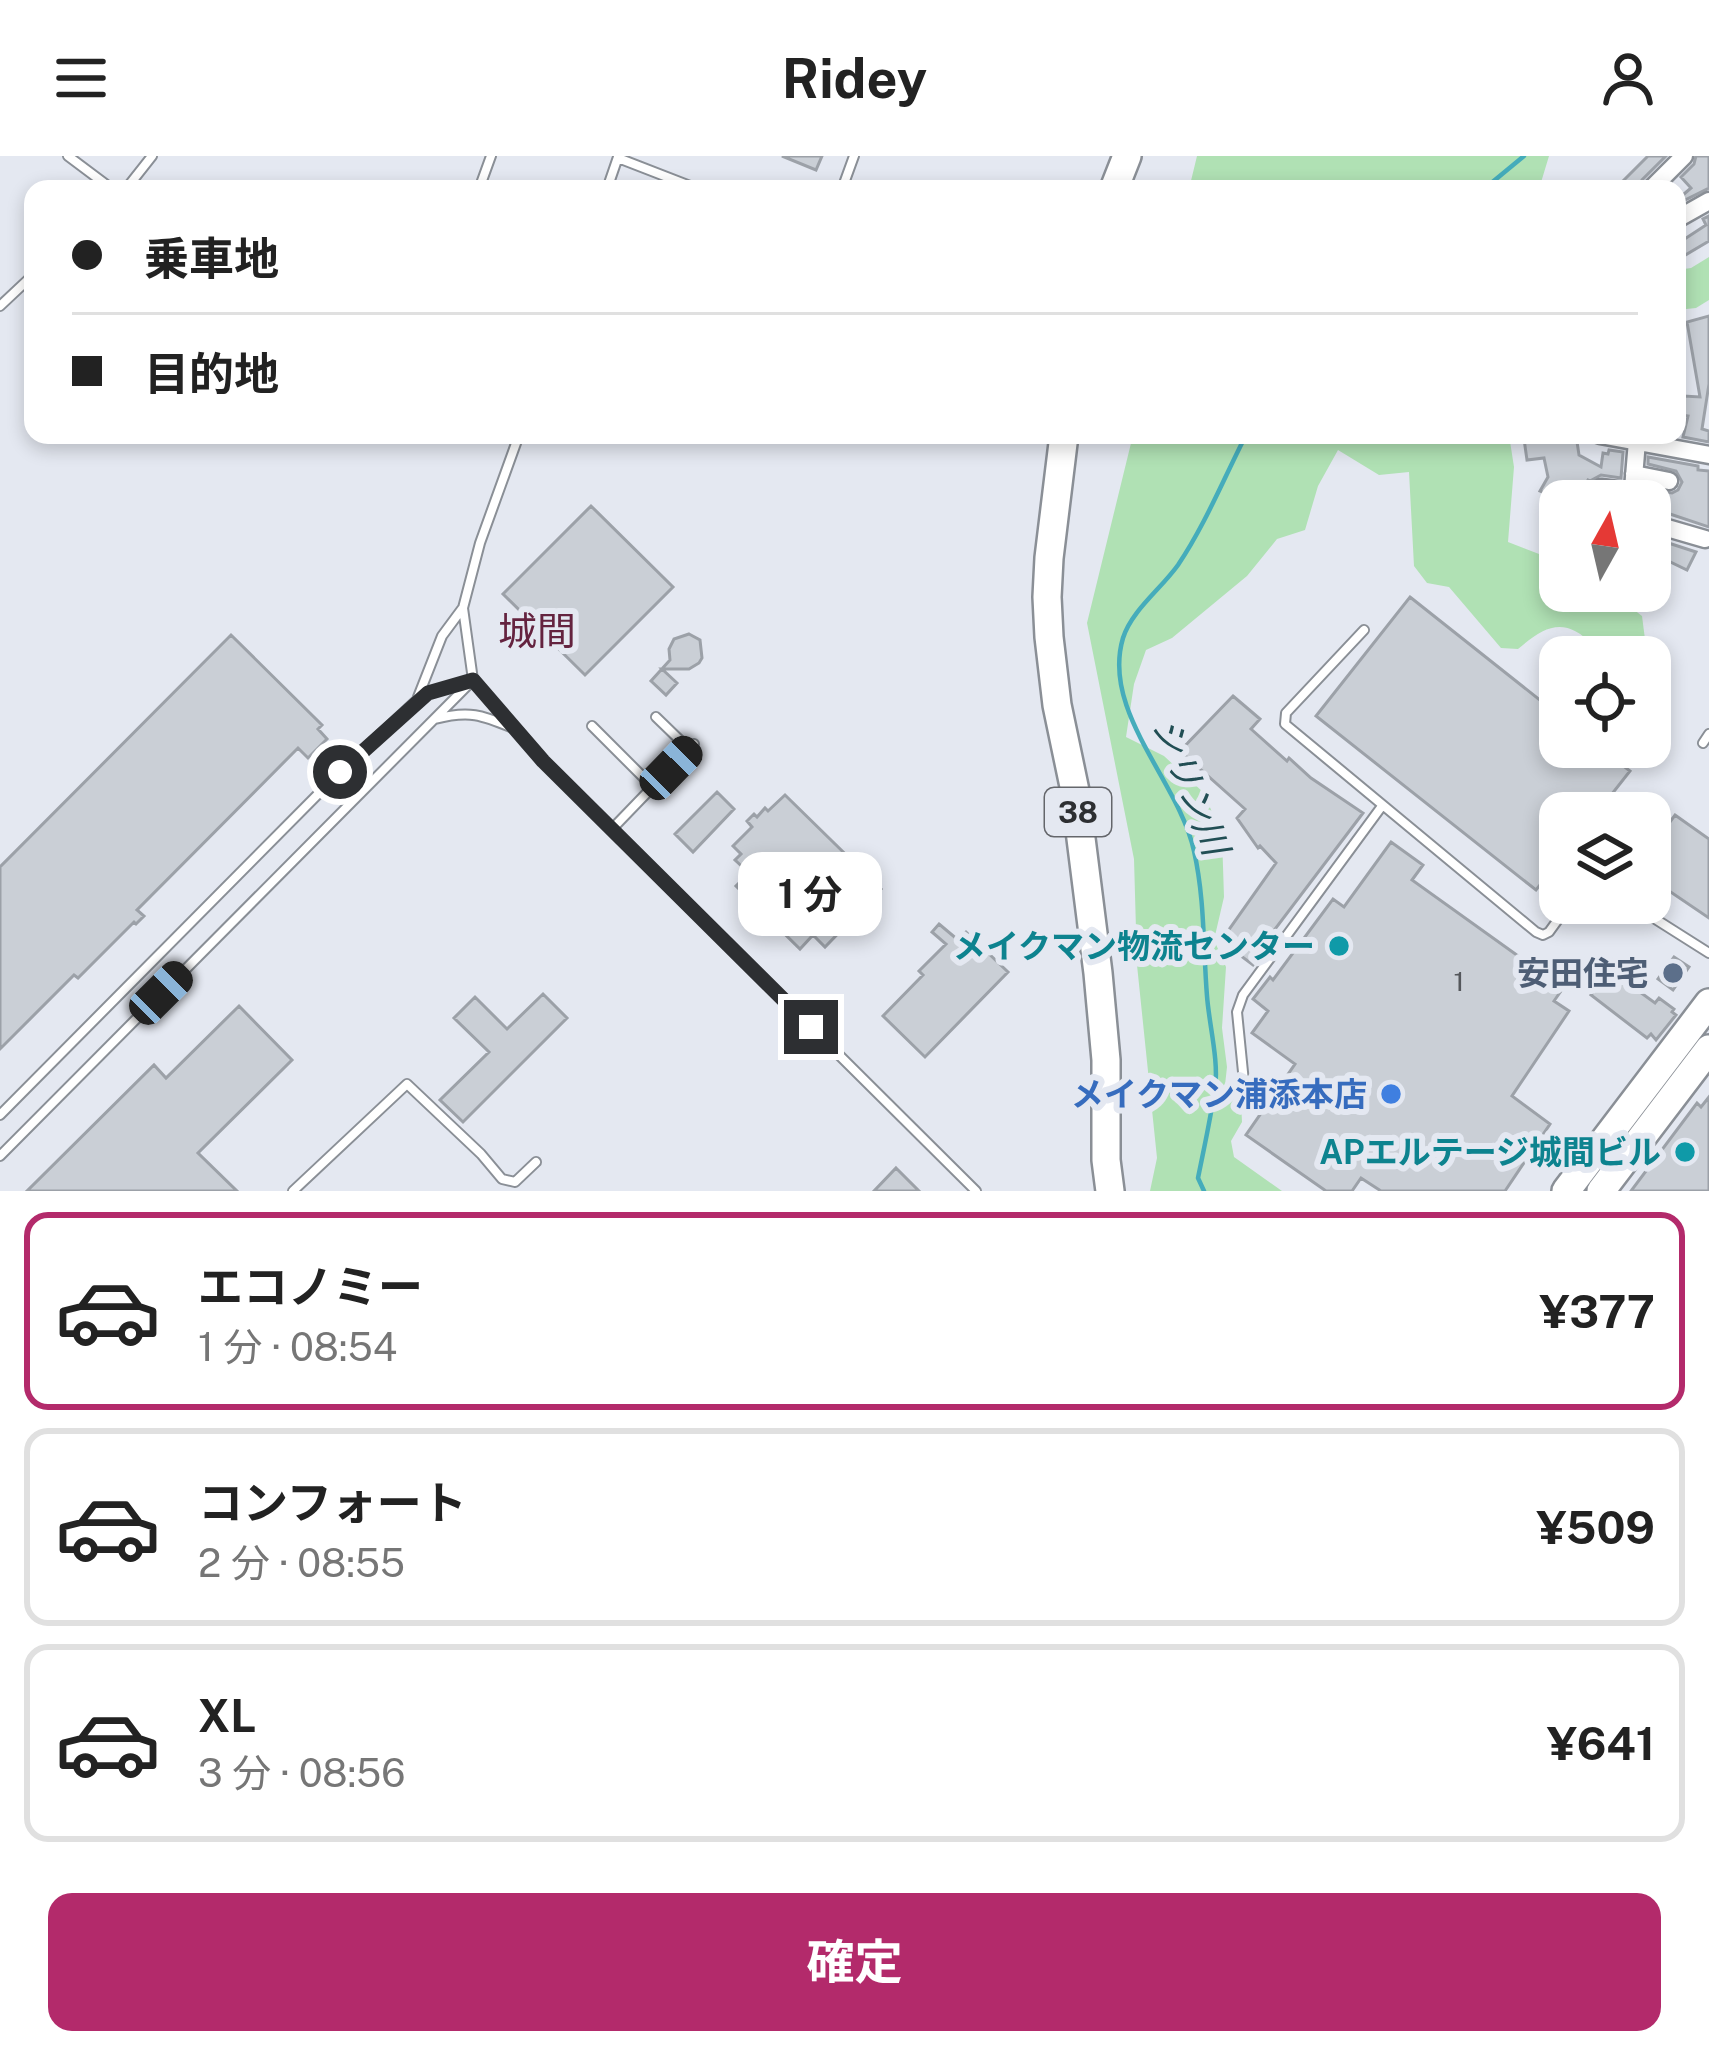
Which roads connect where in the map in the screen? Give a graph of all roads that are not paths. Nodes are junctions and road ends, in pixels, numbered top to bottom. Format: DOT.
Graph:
graph roads {
  1 [pos="68,156"];
  2 [pos="152,156"];
  3 [pos="1684,156"];
  4 [pos="618,157"];
  5 [pos="100,180"];
  6 [pos="133,180"];
  7 [pos="676,180"];
  8 [pos="1660,180"];
  9 [pos="24,283"];
  10 [pos="0,306"];
  11 [pos="516,444"];
  12 [pos="1063,444"];
  13 [pos="1636,444"];
  14 [pos="1653,444"];
  15 [pos="1709,454"];
  16 [pos="1634,480"];
  17 [pos="1671,529"];
  18 [pos="1705,539"];
  19 [pos="463,608"];
  20 [pos="1364,630"];
  21 [pos="473,680"];
  22 [pos="416,701"];
  23 [pos="656,717"];
  24 [pos="434,719"];
  25 [pos="592,726"];
  26 [pos="514,728"];
  27 [pos="653,787"];
  28 [pos="1382,806"];
  29 [pos="612,829"];
  30 [pos="1555,924"];
  31 [pos="1663,924"];
  32 [pos="1709,953"];
  33 [pos="1709,1003"];
  34 [pos="1709,1049"];
  35 [pos="1246,1102"];
  36 [pos="0,1114"];
  37 [pos="0,1156"];
  38 [pos="536,1162"];
  39 [pos="502,1179"];
  40 [pos="293,1191"];
  41 [pos="499,1191"];
  42 [pos="976,1191"];
  43 [pos="1110,1191"];
  44 [pos="1567,1191"];
  45 [pos="1601,1191"];
  1 -- 5 [label="lane"];
  2 -- 6 [label="lane"];
  3 -- 8 [label="street"];
  4 -- 7 [label="lane"];
  9 -- 10 [label="lane"];
  11 -- 19 [label="lane"];
  12 -- 43 [label="main road, 38"];
  13 -- 16 [label="street"];
  14 -- 15 [label="street"];
  17 -- 18 [label="street"];
  19 -- 21 [label="lane"];
  19 -- 22 [label="lane"];
  20 -- 28 [label="lane"];
  21 -- 22 [label="lane"];
  21 -- 24 [label="lane"];
  21 -- 26 [label="lane"];
  22 -- 36 [label="lane"];
  23 -- 27 [label="lane"];
  24 -- 26 [label="lane"];
  24 -- 37 [label="lane"];
  25 -- 27 [label="lane"];
  26 -- 29 [label="lane"];
  27 -- 29 [label="lane"];
  28 -- 30 [label="lane"];
  28 -- 35 [label="lane"];
  29 -- 42 [label="lane"];
  31 -- 32 [label="lane"];
  33 -- 44 [label="main road"];
  34 -- 45 [label="main road"];
  38 -- 39 [label="lane"];
  39 -- 40 [label="lane"];
  39 -- 41 [label="lane"];
}
